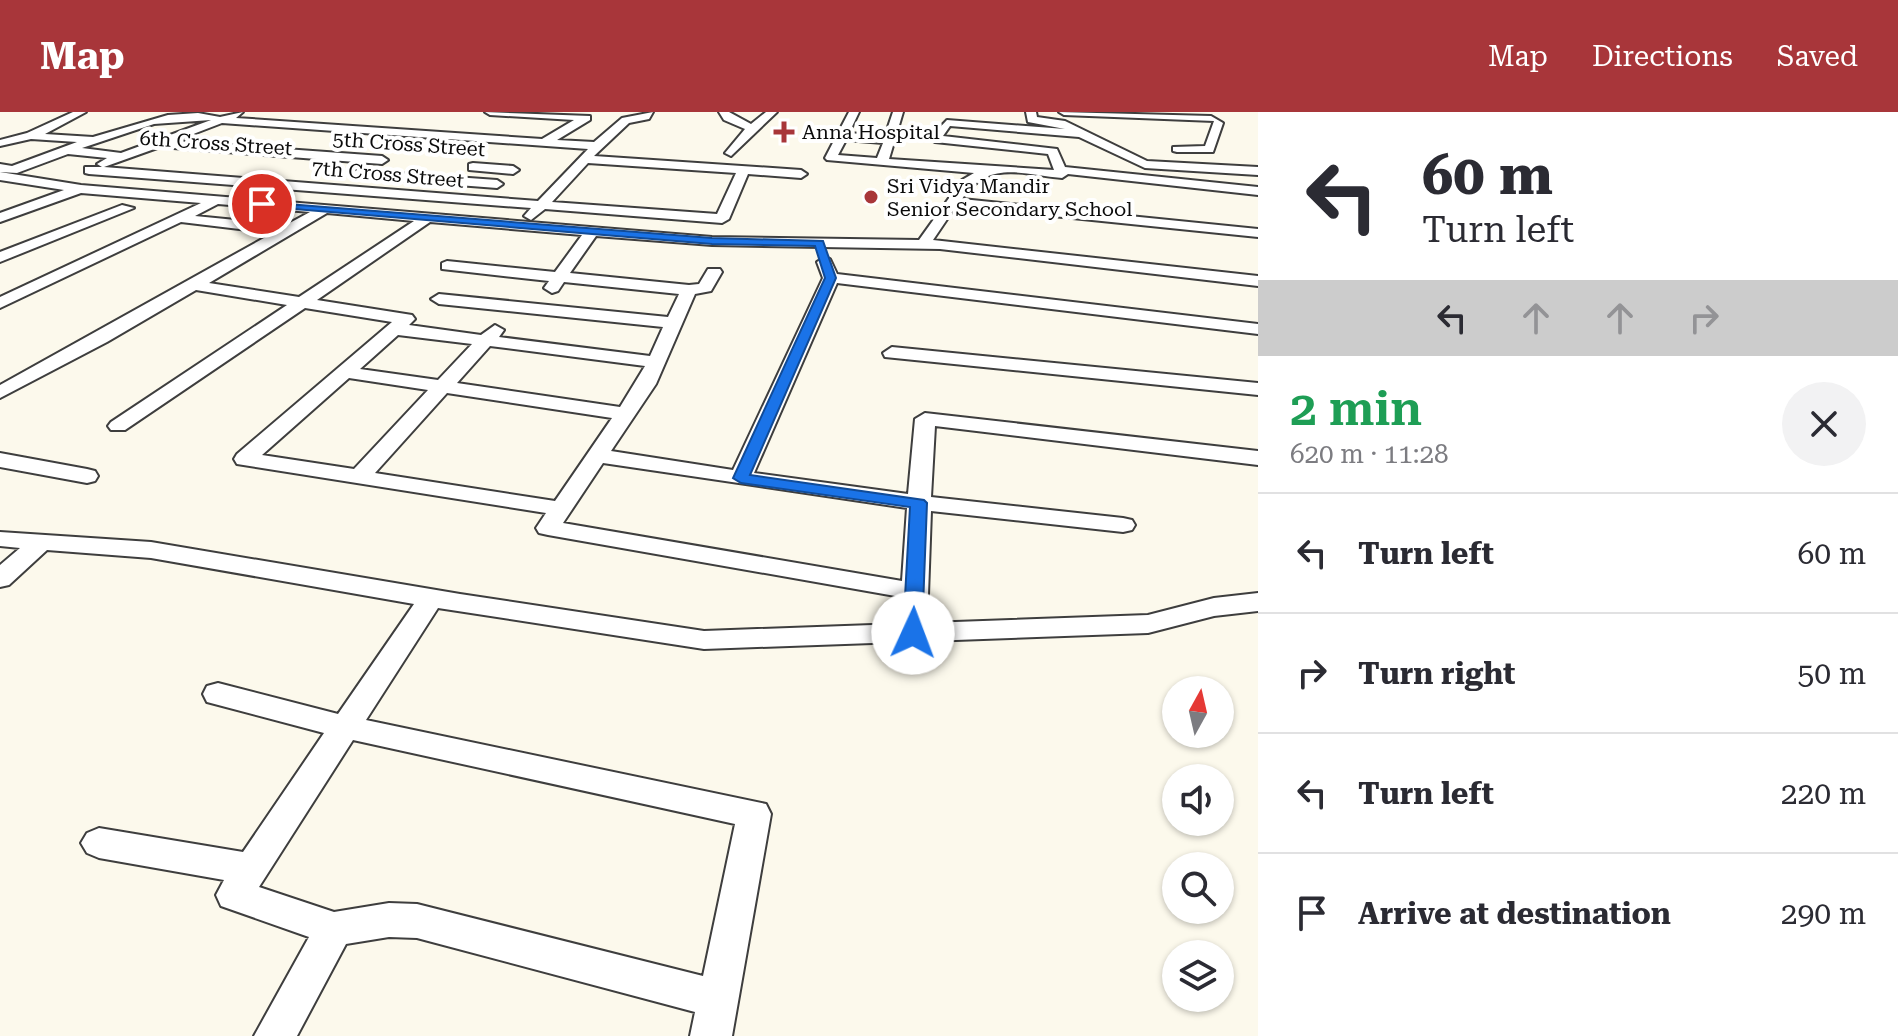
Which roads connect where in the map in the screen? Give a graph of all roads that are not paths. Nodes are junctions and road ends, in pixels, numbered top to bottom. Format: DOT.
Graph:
graph roads {
  1 [pos="81,112"];
  2 [pos="242,112"];
  3 [pos="337,112"];
  4 [pos="490,112"];
  5 [pos="648,112"];
  6 [pos="772,112"];
  7 [pos="854,112"];
  8 [pos="898,112"];
  9 [pos="1031,112"];
  10 [pos="1064,112"];
  11 [pos="724,113"];
  12 [pos="709,116"];
  13 [pos="409,119"];
  14 [pos="613,119"];
  15 [pos="626,120"];
  16 [pos="223,124"];
  17 [pos="486,124"];
  18 [pos="309,126"];
  19 [pos="752,128"];
  20 [pos="563,129"];
  21 [pos="389,131"];
  22 [pos="1081,134"];
  23 [pos="31,136"];
  24 [pos="842,136"];
  25 [pos="94,140"];
  26 [pos="545,142"];
  27 [pos="0,143"];
  28 [pos="158,143"];
  29 [pos="888,143"];
  30 [pos="597,146"];
  31 [pos="1108,147"];
  32 [pos="902,148"];
  33 [pos="1136,148"];
  34 [pos="1165,149"];
  35 [pos="67,150"];
  36 [pos="931,151"];
  37 [pos="731,153"];
  38 [pos="124,156"];
  39 [pos="989,156"];
  40 [pos="345,157"];
  41 [pos="154,158"];
  42 [pos="585,159"];
  43 [pos="391,160"];
  44 [pos="522,162"];
  45 [pos="882,162"];
  46 [pos="452,165"];
  47 [pos="89,170"];
  48 [pos="744,170"];
  49 [pos="987,170"];
  50 [pos="1060,170"];
  51 [pos="1258,171"];
  52 [pos="3,172"];
  53 [pos="350,173"];
  54 [pos="801,174"];
  55 [pos="51,184"];
  56 [pos="497,184"];
  57 [pos="293,186"];
  58 [pos="81,189"];
  59 [pos="1258,191"];
  60 [pos="216,201"];
  61 [pos="477,202"];
  62 [pos="952,202"];
  63 [pos="262,204"];
  64 [pos="540,207"];
  65 [pos="29,208"];
  66 [pos="127,208"];
  67 [pos="323,210"];
  68 [pos="0,218"];
  69 [pos="178,218"];
  70 [pos="427,218"];
  71 [pos="91,220"];
  72 [pos="522,226"];
  73 [pos="288,230"];
  74 [pos="591,232"];
  75 [pos="1258,233"];
  76 [pos="819,243"];
  77 [pos="923,245"];
  78 [pos="0,257"];
  79 [pos="447,266"];
  80 [pos="714,272"];
  81 [pos="561,277"];
  82 [pos="831,278"];
  83 [pos="1258,281"];
  84 [pos="193,285"];
  85 [pos="689,290"];
  86 [pos="439,299"];
  87 [pos="0,303"];
  88 [pos="301,303"];
  89 [pos="526,308"];
  90 [pos="672,323"];
  91 [pos="395,329"];
  92 [pos="1258,329"];
  93 [pos="486,340"];
  94 [pos="892,353"];
  95 [pos="655,362"];
  96 [pos="345,372"];
  97 [pos="443,387"];
  98 [pos="1258,389"];
  99 [pos="1,392"];
  100 [pos="626,414"];
  101 [pos="118,426"];
  102 [pos="598,456"];
  103 [pos="1258,458"];
  104 [pos="0,460"];
  105 [pos="87,476"];
  106 [pos="359,477"];
  107 [pos="741,478"];
  108 [pos="919,503"];
  109 [pos="563,509"];
  110 [pos="1123,525"];
  111 [pos="0,539"];
  112 [pos="41,542"];
  113 [pos="0,579"];
  114 [pos="914,591"];
  115 [pos="431,598"];
  116 [pos="1258,602"];
  117 [pos="913,633"];
  118 [pos="218,694"];
  119 [pos="345,727"];
  120 [pos="99,843"];
  121 [pos="251,869"];
  122 [pos="334,929"];
  123 [pos="714,1018"];
  124 [pos="275,1036"];
  1 -- 23 [label="street"];
  2 -- 16 [label="street"];
  3 -- 18 [label="street"];
  4 -- 20 [label="street"];
  5 -- 15 [label="street"];
  6 -- 19 [label="street"];
  7 -- 24 [label="street"];
  8 -- 29 [label="street"];
  9 -- 22 [label="street"];
  10 -- 34 [label="street"];
  11 -- 12 [label="street"];
  11 -- 19 [label="street"];
  13 -- 21 [label="street"];
  14 -- 15 [label="street"];
  15 -- 30 [label="street"];
  16 -- 18 [label="street"];
  16 -- 25 [label="street"];
  16 -- 28 [label="street"];
  17 -- 20 [label="street"];
  18 -- 21 [label="street"];
  19 -- 37 [label="street"];
  20 -- 26 [label="street"];
  21 -- 26 [label="street"];
  21 -- 40 [label="street"];
  22 -- 31 [label="street"];
  22 -- 50 [label="street"];
  23 -- 25 [label="street"];
  23 -- 27 [label="street"];
  24 -- 29 [label="street"];
  24 -- 45 [label="street"];
  25 -- 35 [label="street"];
  26 -- 30 [label="street"];
  26 -- 44 [label="street"];
  28 -- 38 [label="street"];
  28 -- 40 [label="street, 5th Cross Street"];
  29 -- 32 [label="street"];
  29 -- 45 [label="street"];
  30 -- 42 [label="street"];
  31 -- 33 [label="street"];
  31 -- 51 [label="street"];
  35 -- 38 [label="street, 6th Cross Street"];
  35 -- 52 [label="street"];
  36 -- 39 [label="street"];
  38 -- 41 [label="street, 6th Cross Street"];
  38 -- 47 [label="street"];
  40 -- 43 [label="street, 5th Cross Street"];
  40 -- 57 [label="street"];
  42 -- 48 [label="street"];
  42 -- 64 [label="street"];
  44 -- 46 [label="street, 5th Cross Street"];
  44 -- 56 [label="street"];
  45 -- 49 [label="street"];
  47 -- 55 [label="street"];
  47 -- 57 [label="street, 7th Cross Street"];
  48 -- 54 [label="street"];
  48 -- 64 [label="street, 7th Cross Street"];
  49 -- 50 [label="street"];
  49 -- 62 [label="street"];
  50 -- 59 [label="street"];
  52 -- 55 [label="street"];
  53 -- 56 [label="street"];
  55 -- 58 [label="street"];
  56 -- 61 [label="street"];
  57 -- 61 [label="street, 7th Cross Street"];
  57 -- 63 [label="street"];
  58 -- 60 [label="street"];
  58 -- 65 [label="street"];
  60 -- 63 [label="street"];
  60 -- 69 [label="street"];
  61 -- 64 [label="street, 7th Cross Street"];
  62 -- 75 [label="street"];
  62 -- 77 [label="street"];
  63 -- 67 [label="street"];
  64 -- 72 [label="street"];
  65 -- 68 [label="street"];
  65 -- 71 [label="street"];
  66 -- 71 [label="street"];
  67 -- 70 [label="street"];
  67 -- 73 [label="street"];
  69 -- 73 [label="street"];
  69 -- 87 [label="street"];
  70 -- 72 [label="street"];
  70 -- 88 [label="street"];
  71 -- 78 [label="street"];
  72 -- 74 [label="street"];
  73 -- 84 [label="street"];
  74 -- 76 [label="street"];
  74 -- 81 [label="street"];
  76 -- 77 [label="street"];
  76 -- 82 [label="street"];
  77 -- 83 [label="street"];
  79 -- 81 [label="street"];
  80 -- 85 [label="street"];
  81 -- 85 [label="street"];
  81 -- 89 [label="street"];
  82 -- 92 [label="street"];
  82 -- 107 [label="street"];
  84 -- 88 [label="street"];
  84 -- 99 [label="street"];
  85 -- 90 [label="street"];
  86 -- 89 [label="street"];
  88 -- 91 [label="street"];
  88 -- 101 [label="street"];
  89 -- 90 [label="street"];
  89 -- 93 [label="street"];
  90 -- 95 [label="street"];
  91 -- 93 [label="street"];
  91 -- 96 [label="street"];
  93 -- 95 [label="street"];
  93 -- 97 [label="street"];
  94 -- 98 [label="street"];
  95 -- 100 [label="street"];
  96 -- 97 [label="street"];
  96 -- 106 [label="street"];
  97 -- 100 [label="street"];
  97 -- 106 [label="street"];
  100 -- 102 [label="street"];
  102 -- 107 [label="street"];
  102 -- 109 [label="street"];
  103 -- 108 [label="street"];
  104 -- 105 [label="street"];
  106 -- 109 [label="street"];
  107 -- 108 [label="street"];
  108 -- 110 [label="street"];
  108 -- 114 [label="street"];
  109 -- 114 [label="street"];
  111 -- 112 [label="street"];
  112 -- 113 [label="street"];
  112 -- 115 [label="street"];
  114 -- 117 [label="street"];
  115 -- 117 [label="street"];
  115 -- 119 [label="street"];
  116 -- 117 [label="street"];
  118 -- 119 [label="street"];
  119 -- 121 [label="street"];
  119 -- 123 [label="street"];
  120 -- 121 [label="street"];
  121 -- 122 [label="street"];
  122 -- 123 [label="street"];
  122 -- 124 [label="street"];
}
